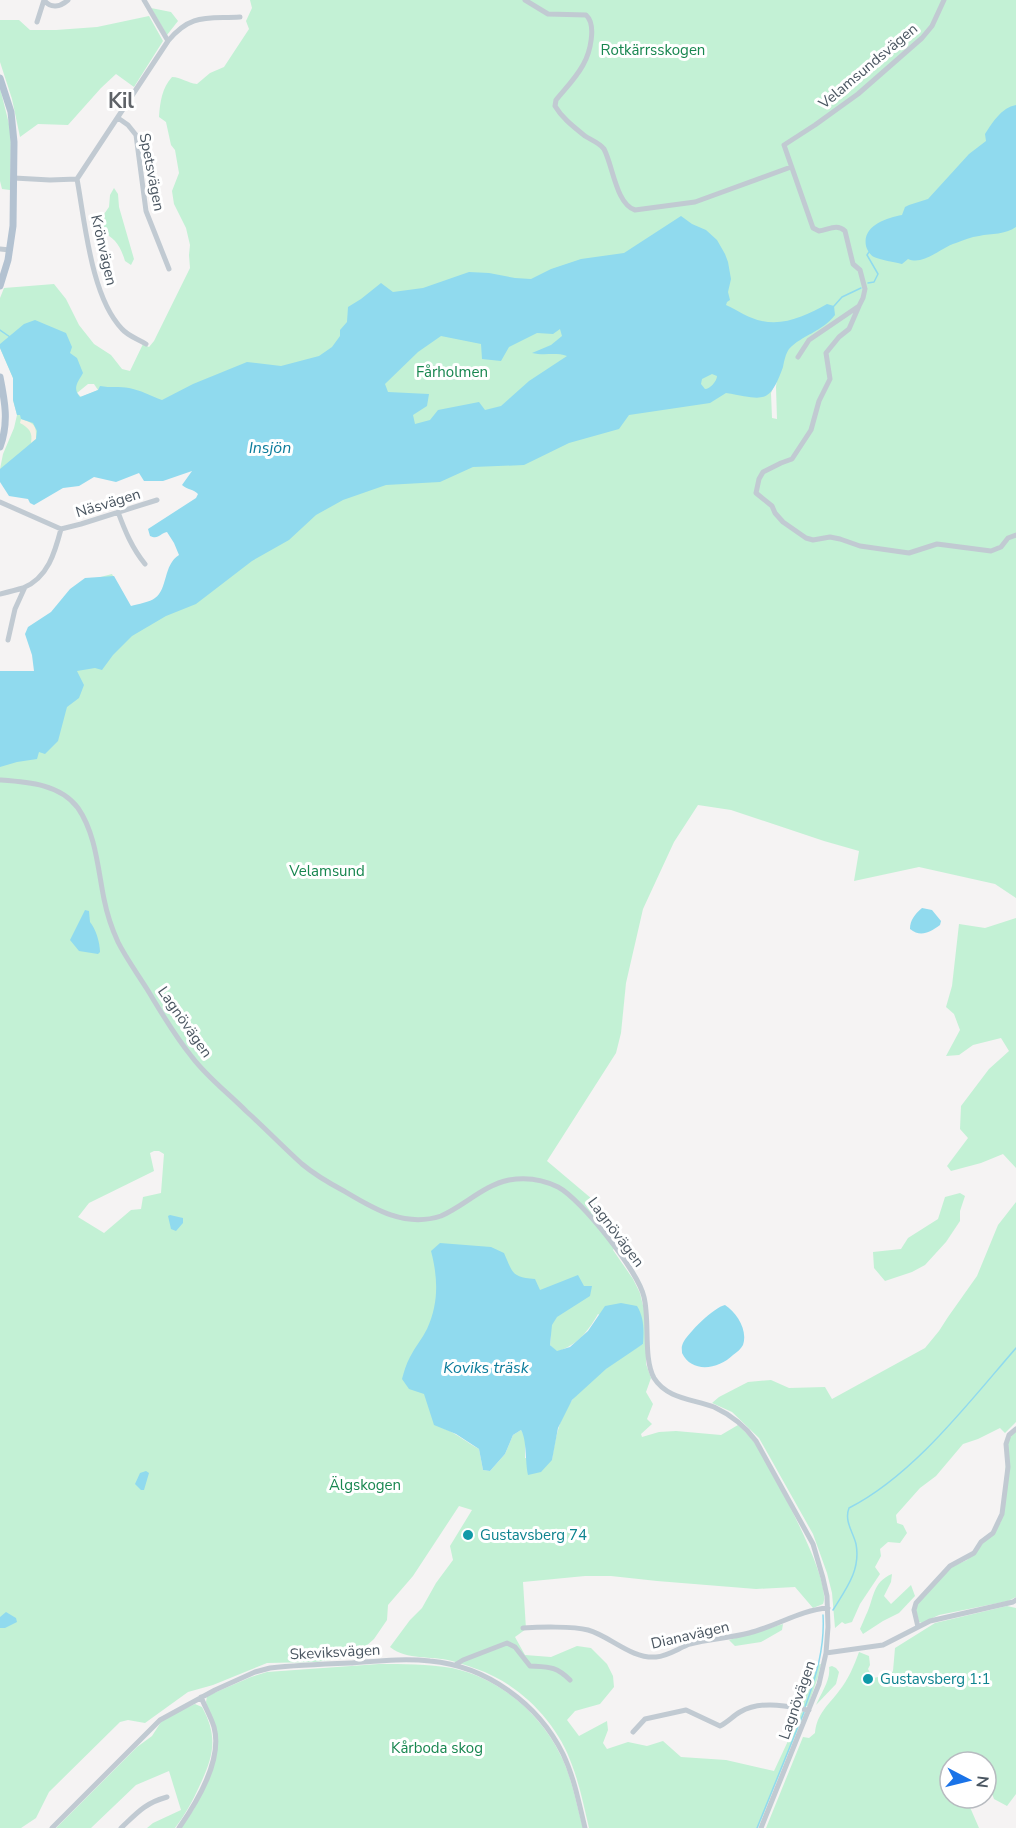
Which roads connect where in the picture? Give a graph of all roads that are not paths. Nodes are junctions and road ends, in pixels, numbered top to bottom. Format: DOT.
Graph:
graph roads {
  1 [pos="44,0"];
  2 [pos="68,0"];
  3 [pos="144,0"];
  4 [pos="525,0"];
  5 [pos="944,0"];
  6 [pos="240,17"];
  7 [pos="37,22"];
  8 [pos="168,41"];
  9 [pos="0,78"];
  10 [pos="118,118"];
  11 [pos="791,167"];
  12 [pos="14,178"];
  13 [pos="76,179"];
  14 [pos="0,249"];
  15 [pos="10,250"];
  16 [pos="169,269"];
  17 [pos="0,286"];
  18 [pos="859,306"];
  19 [pos="146,344"];
  20 [pos="798,357"];
  21 [pos="0,377"];
  22 [pos="0,447"];
  23 [pos="156,500"];
  24 [pos="0,502"];
  25 [pos="118,512"];
  26 [pos="61,529"];
  27 [pos="1016,535"];
  28 [pos="145,564"];
  29 [pos="25,587"];
  30 [pos="0,594"];
  31 [pos="8,640"];
  32 [pos="0,780"];
  33 [pos="1016,1429"];
  34 [pos="1015,1602"];
  35 [pos="828,1608"];
  36 [pos="523,1628"];
  37 [pos="918,1628"];
  38 [pos="826,1653"];
  39 [pos="454,1665"];
  40 [pos="570,1680"];
  41 [pos="201,1697"];
  42 [pos="809,1710"];
  43 [pos="633,1732"];
  44 [pos="167,1797"];
  45 [pos="52,1828"];
  46 [pos="121,1828"];
  47 [pos="178,1828"];
  48 [pos="585,1828"];
  49 [pos="761,1828"];
  1 -- 2 [label="street"];
  1 -- 7 [label="street"];
  3 -- 8 [label="street"];
  4 -- 11 [label="street"];
  5 -- 11 [label="street, Velamsundsvägen"];
  6 -- 8 [label="street"];
  8 -- 10 [label="street"];
  9 -- 12 [label="main road"];
  10 -- 13 [label="street"];
  10 -- 16 [label="street, Spetsvägen"];
  11 -- 18 [label="street, Velamsundsvägen"];
  12 -- 13 [label="street"];
  12 -- 15 [label="main road"];
  13 -- 19 [label="street, Krönvägen"];
  14 -- 15 [label="street"];
  15 -- 17 [label="main road"];
  18 -- 20 [label="street"];
  18 -- 27 [label="street"];
  21 -- 22 [label="main road"];
  23 -- 25 [label="street, Näsvägen"];
  24 -- 26 [label="street, Näsvägen"];
  25 -- 26 [label="street, Näsvägen"];
  25 -- 28 [label="street"];
  26 -- 29 [label="street"];
  29 -- 30 [label="street"];
  29 -- 31 [label="street"];
  32 -- 35 [label="street, Lagnövägen"];
  33 -- 37 [label="street"];
  34 -- 37 [label="street"];
  35 -- 36 [label="street, Dianavägen"];
  35 -- 38 [label="street, Lagnövägen"];
  37 -- 38 [label="street"];
  38 -- 42 [label="street, Lagnövägen"];
  39 -- 40 [label="street"];
  39 -- 41 [label="street, Skeviksvägen"];
  39 -- 48 [label="street, Skeviksvägen"];
  41 -- 45 [label="street, Skeviksvägen"];
  41 -- 47 [label="street"];
  42 -- 43 [label="street"];
  42 -- 49 [label="street, Lagnövägen"];
  44 -- 46 [label="street"];
}
